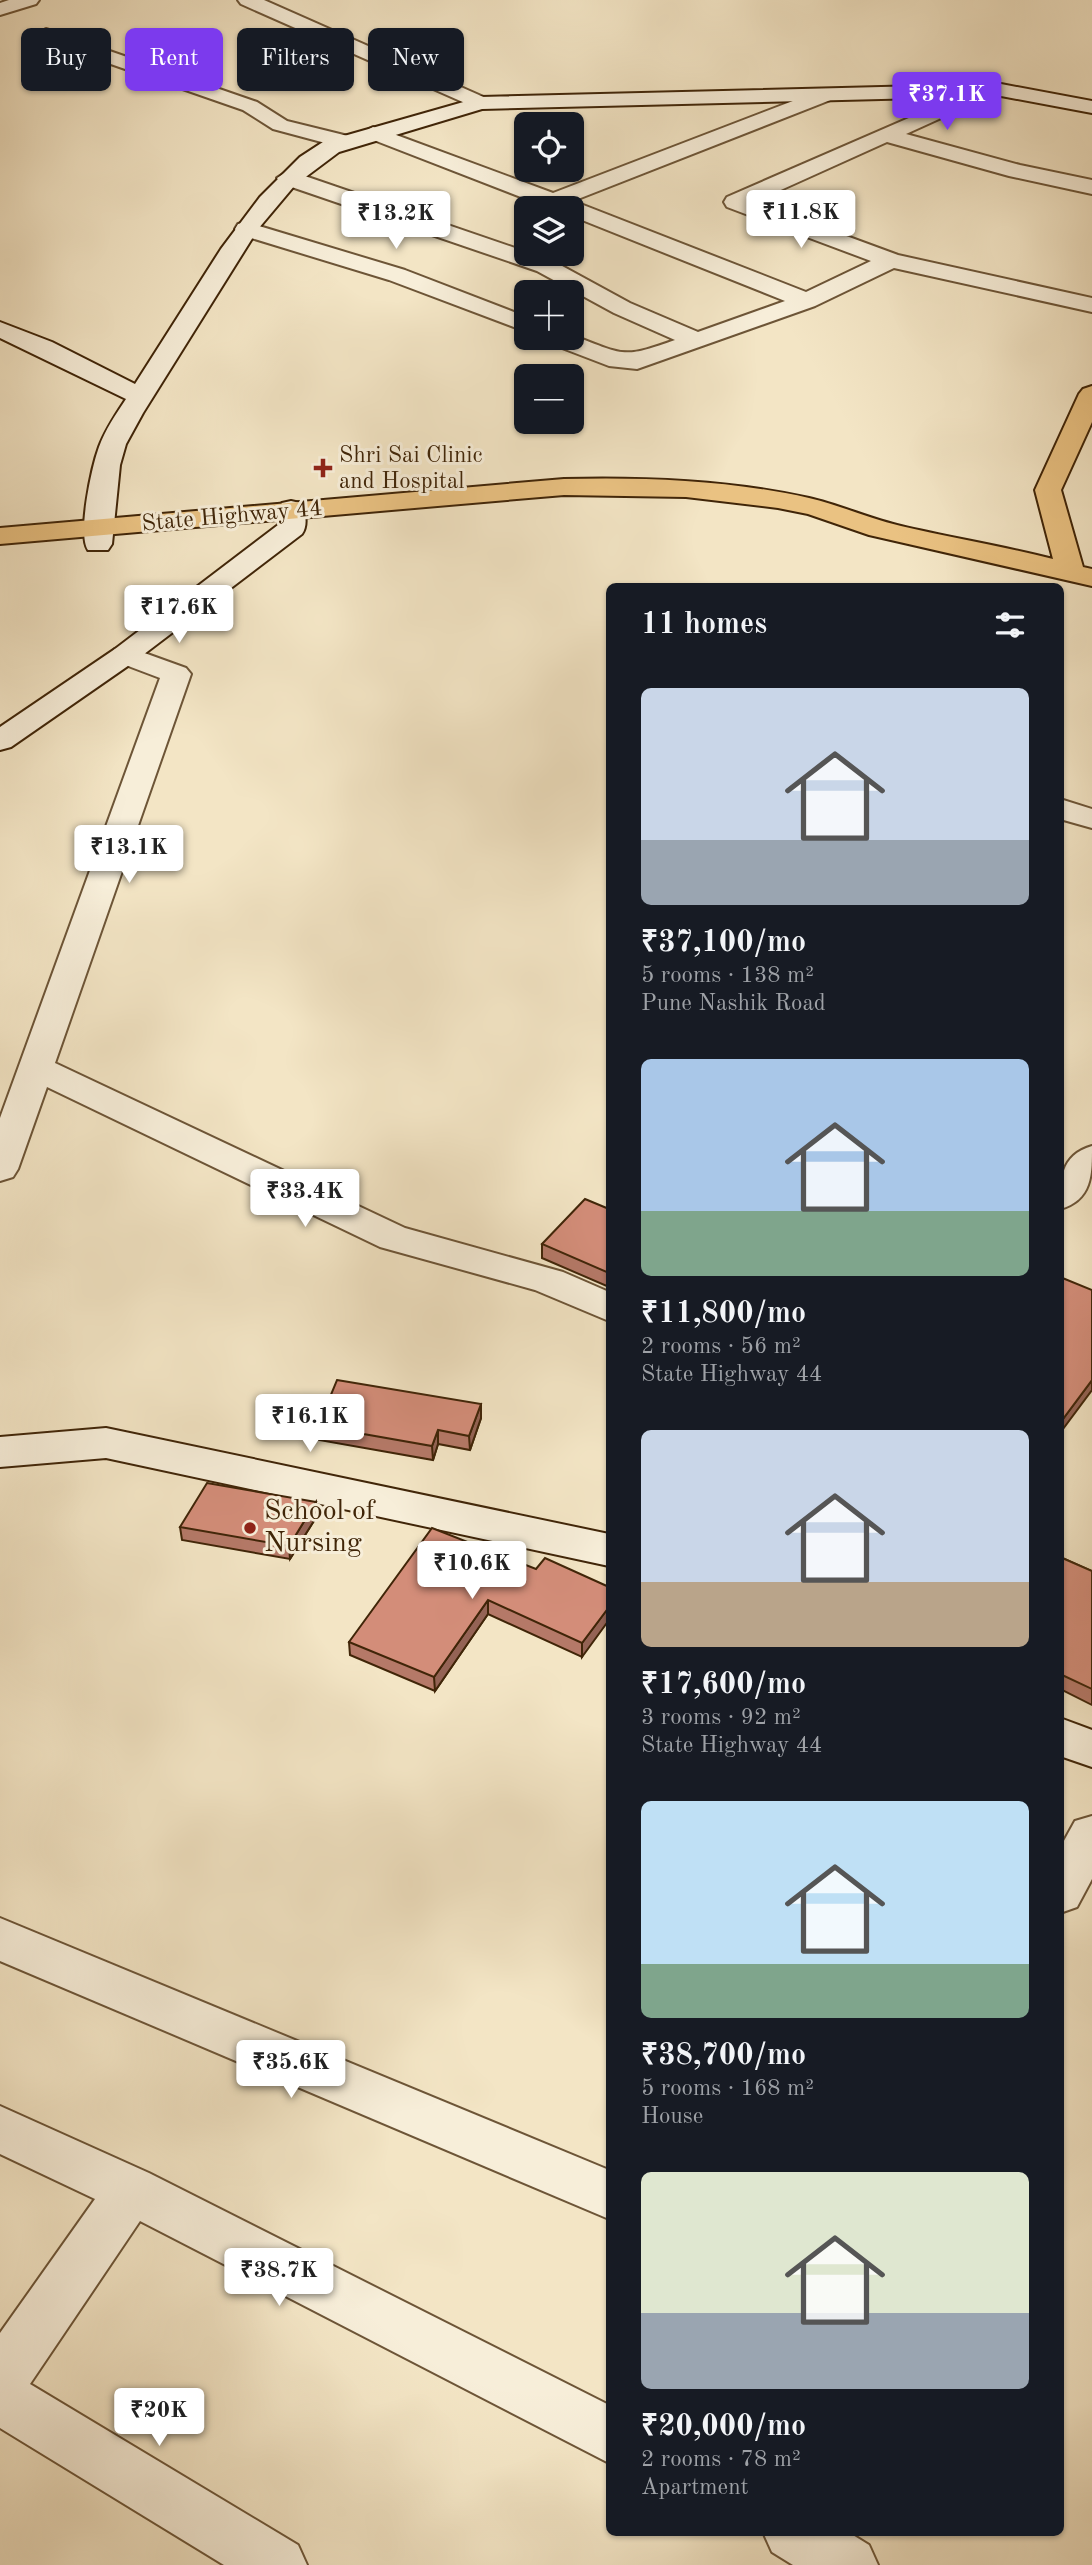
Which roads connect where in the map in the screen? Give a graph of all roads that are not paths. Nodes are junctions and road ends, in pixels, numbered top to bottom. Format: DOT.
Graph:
graph roads {
  1 [pos="29,0"];
  2 [pos="248,0"];
  3 [pos="0,9"];
  4 [pos="111,58"];
  5 [pos="988,90"];
  6 [pos="826,95"];
  7 [pos="481,103"];
  8 [pos="1092,107"];
  9 [pos="373,133"];
  10 [pos="888,136"];
  11 [pos="344,142"];
  12 [pos="288,178"];
  13 [pos="1092,187"];
  14 [pos="539,196"];
  15 [pos="584,198"];
  16 [pos="584,213"];
  17 [pos="246,229"];
  18 [pos="891,260"];
  19 [pos="807,301"];
  20 [pos="1092,304"];
  21 [pos="514,320"];
  22 [pos="0,329"];
  23 [pos="698,341"];
  24 [pos="584,348"];
  25 [pos="142,397"];
  26 [pos="1089,410"];
  27 [pos="292,519"];
  28 [pos="0,536"];
  29 [pos="98,536"];
  30 [pos="0,552"];
  31 [pos="1081,574"];
  32 [pos="125,655"];
  33 [pos="0,741"];
  34 [pos="1064,809"];
  35 [pos="1092,819"];
  36 [pos="36,1069"];
  37 [pos="1092,1158"];
  38 [pos="0,1169"];
  39 [pos="1064,1192"];
  40 [pos="606,1307"];
  41 [pos="0,1452"];
  42 [pos="606,1549"];
  43 [pos="1064,1738"];
  44 [pos="1092,1749"];
  45 [pos="1092,1835"];
  46 [pos="1064,1886"];
  47 [pos="0,1939"];
  48 [pos="0,2129"];
  49 [pos="131,2190"];
  50 [pos="606,2194"];
  51 [pos="0,2380"];
  52 [pos="0,2396"];
  53 [pos="606,2433"];
  54 [pos="799,2536"];
  55 [pos="278,2565"];
  56 [pos="849,2565"];
  1 -- 3 [label="street"];
  2 -- 7 [label="street"];
  4 -- 11 [label="street"];
  5 -- 6 [label="street"];
  5 -- 8 [label="street"];
  5 -- 10 [label="street"];
  6 -- 7 [label="street"];
  6 -- 15 [label="street"];
  7 -- 9 [label="street"];
  9 -- 11 [label="street"];
  9 -- 14 [label="street"];
  10 -- 13 [label="street"];
  10 -- 18 [label="street"];
  11 -- 12 [label="street"];
  12 -- 17 [label="street"];
  12 -- 23 [label="street"];
  16 -- 19 [label="street"];
  17 -- 21 [label="street"];
  17 -- 25 [label="street"];
  18 -- 19 [label="street"];
  18 -- 20 [label="street"];
  19 -- 23 [label="street"];
  22 -- 25 [label="street"];
  23 -- 24 [label="street"];
  25 -- 29 [label="street"];
  26 -- 31 [label="main road"];
  27 -- 29 [label="main road, State Highway 44"];
  27 -- 31 [label="main road, State Highway 44"];
  27 -- 32 [label="street"];
  28 -- 29 [label="main road, State Highway 44"];
  29 -- 30 [label="main road, State Highway 44"];
  32 -- 33 [label="street"];
  32 -- 36 [label="street"];
  34 -- 35 [label="street"];
  36 -- 38 [label="street"];
  36 -- 40 [label="street"];
  37 -- 39 [label="street"];
  41 -- 42 [label="street"];
  43 -- 44 [label="street"];
  45 -- 46 [label="street"];
  47 -- 50 [label="street"];
  48 -- 49 [label="street"];
  49 -- 51 [label="street"];
  49 -- 53 [label="street"];
  52 -- 55 [label="street"];
  54 -- 56 [label="street"];
}
